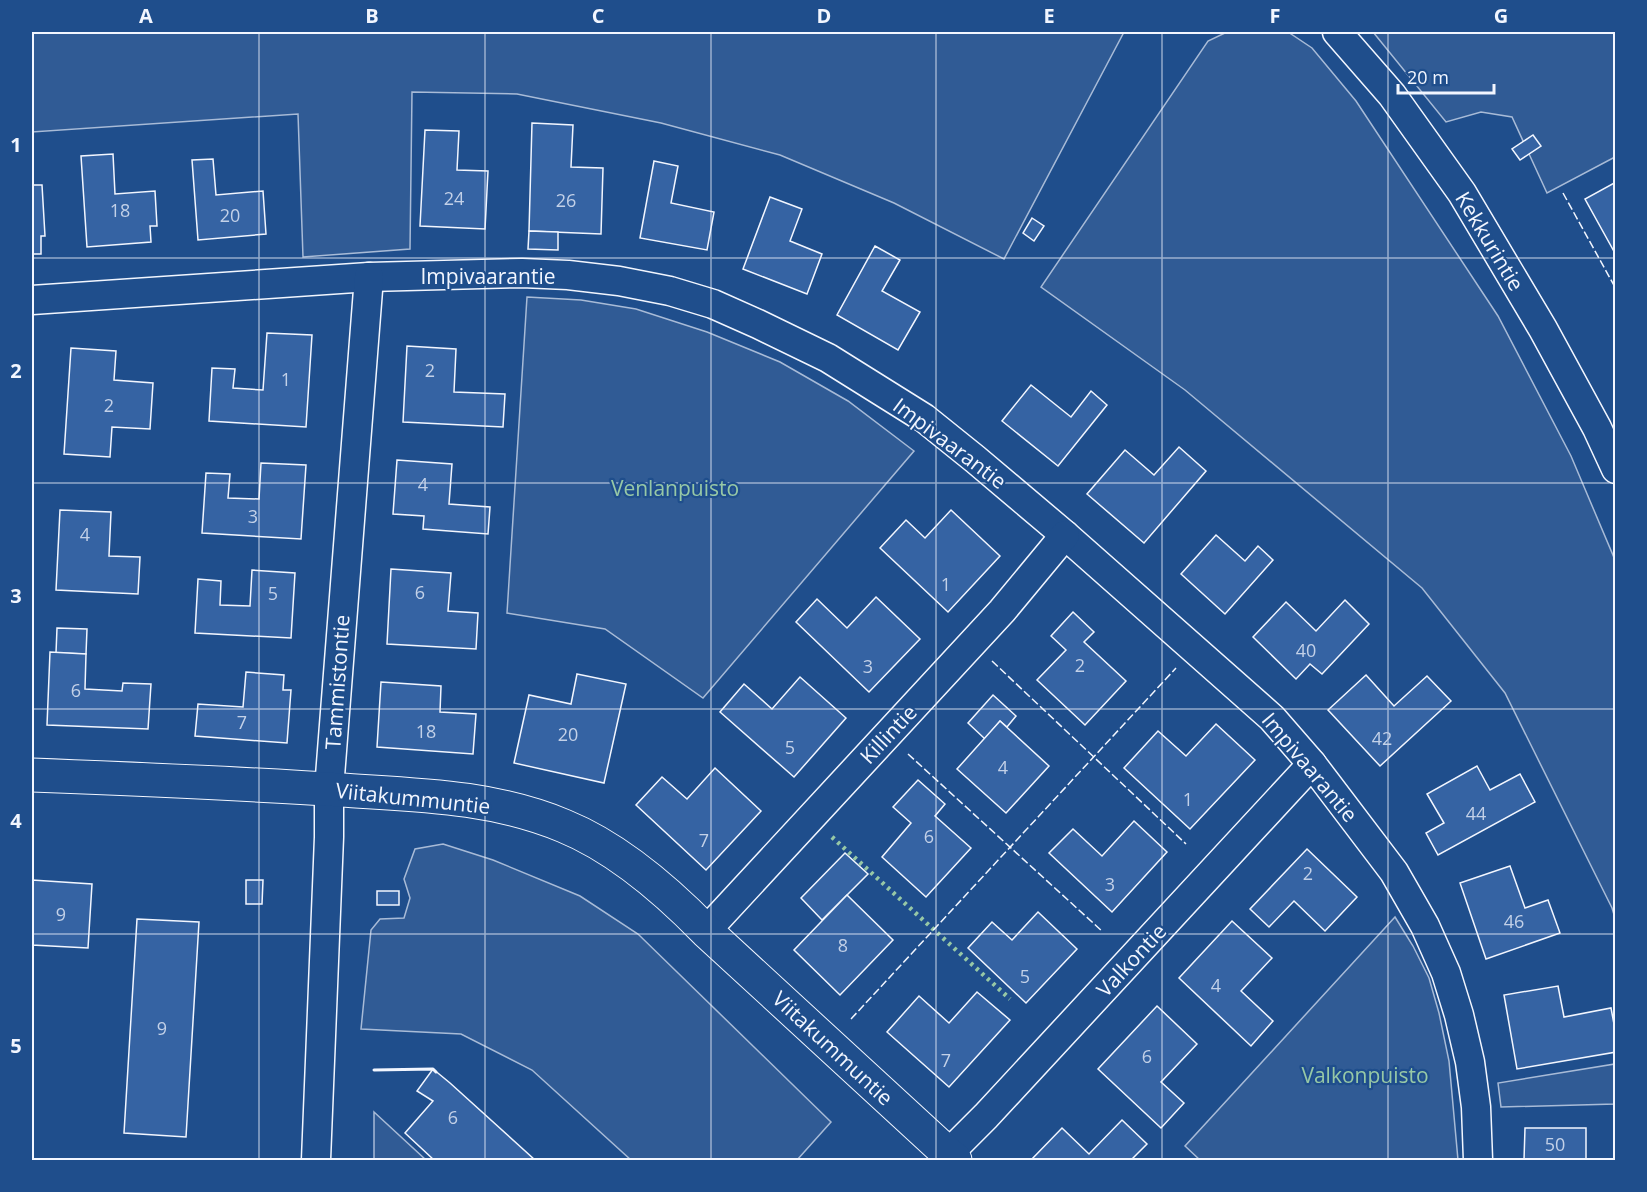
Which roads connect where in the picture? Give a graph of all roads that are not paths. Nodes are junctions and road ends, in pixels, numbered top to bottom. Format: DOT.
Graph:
graph roads {
  1 [pos="1337,32"];
  2 [pos="369,277"];
  3 [pos="32,300"];
  4 [pos="1616,469"];
  5 [pos="1065,535"];
  6 [pos="1312,764"];
  7 [pos="32,775"];
  8 [pos="329,789"];
  9 [pos="706,931"];
  10 [pos="952,1157"];
  11 [pos="316,1161"];
  12 [pos="1478,1161"];
  1 -- 4 [label="street, Kekkurintie"];
  2 -- 3 [label="street, Impivaarantie"];
  2 -- 5 [label="street, Impivaarantie"];
  2 -- 8 [label="street, Tammistontie"];
  5 -- 6 [label="street, Impivaarantie"];
  5 -- 9 [label="street, Killintie"];
  6 -- 10 [label="street, Valkontie"];
  6 -- 12 [label="street, Impivaarantie"];
  7 -- 8 [label="street, Viitakummuntie"];
  8 -- 9 [label="street, Viitakummuntie"];
  8 -- 11 [label="street, Tammistontie"];
  9 -- 10 [label="street, Viitakummuntie"];
}
